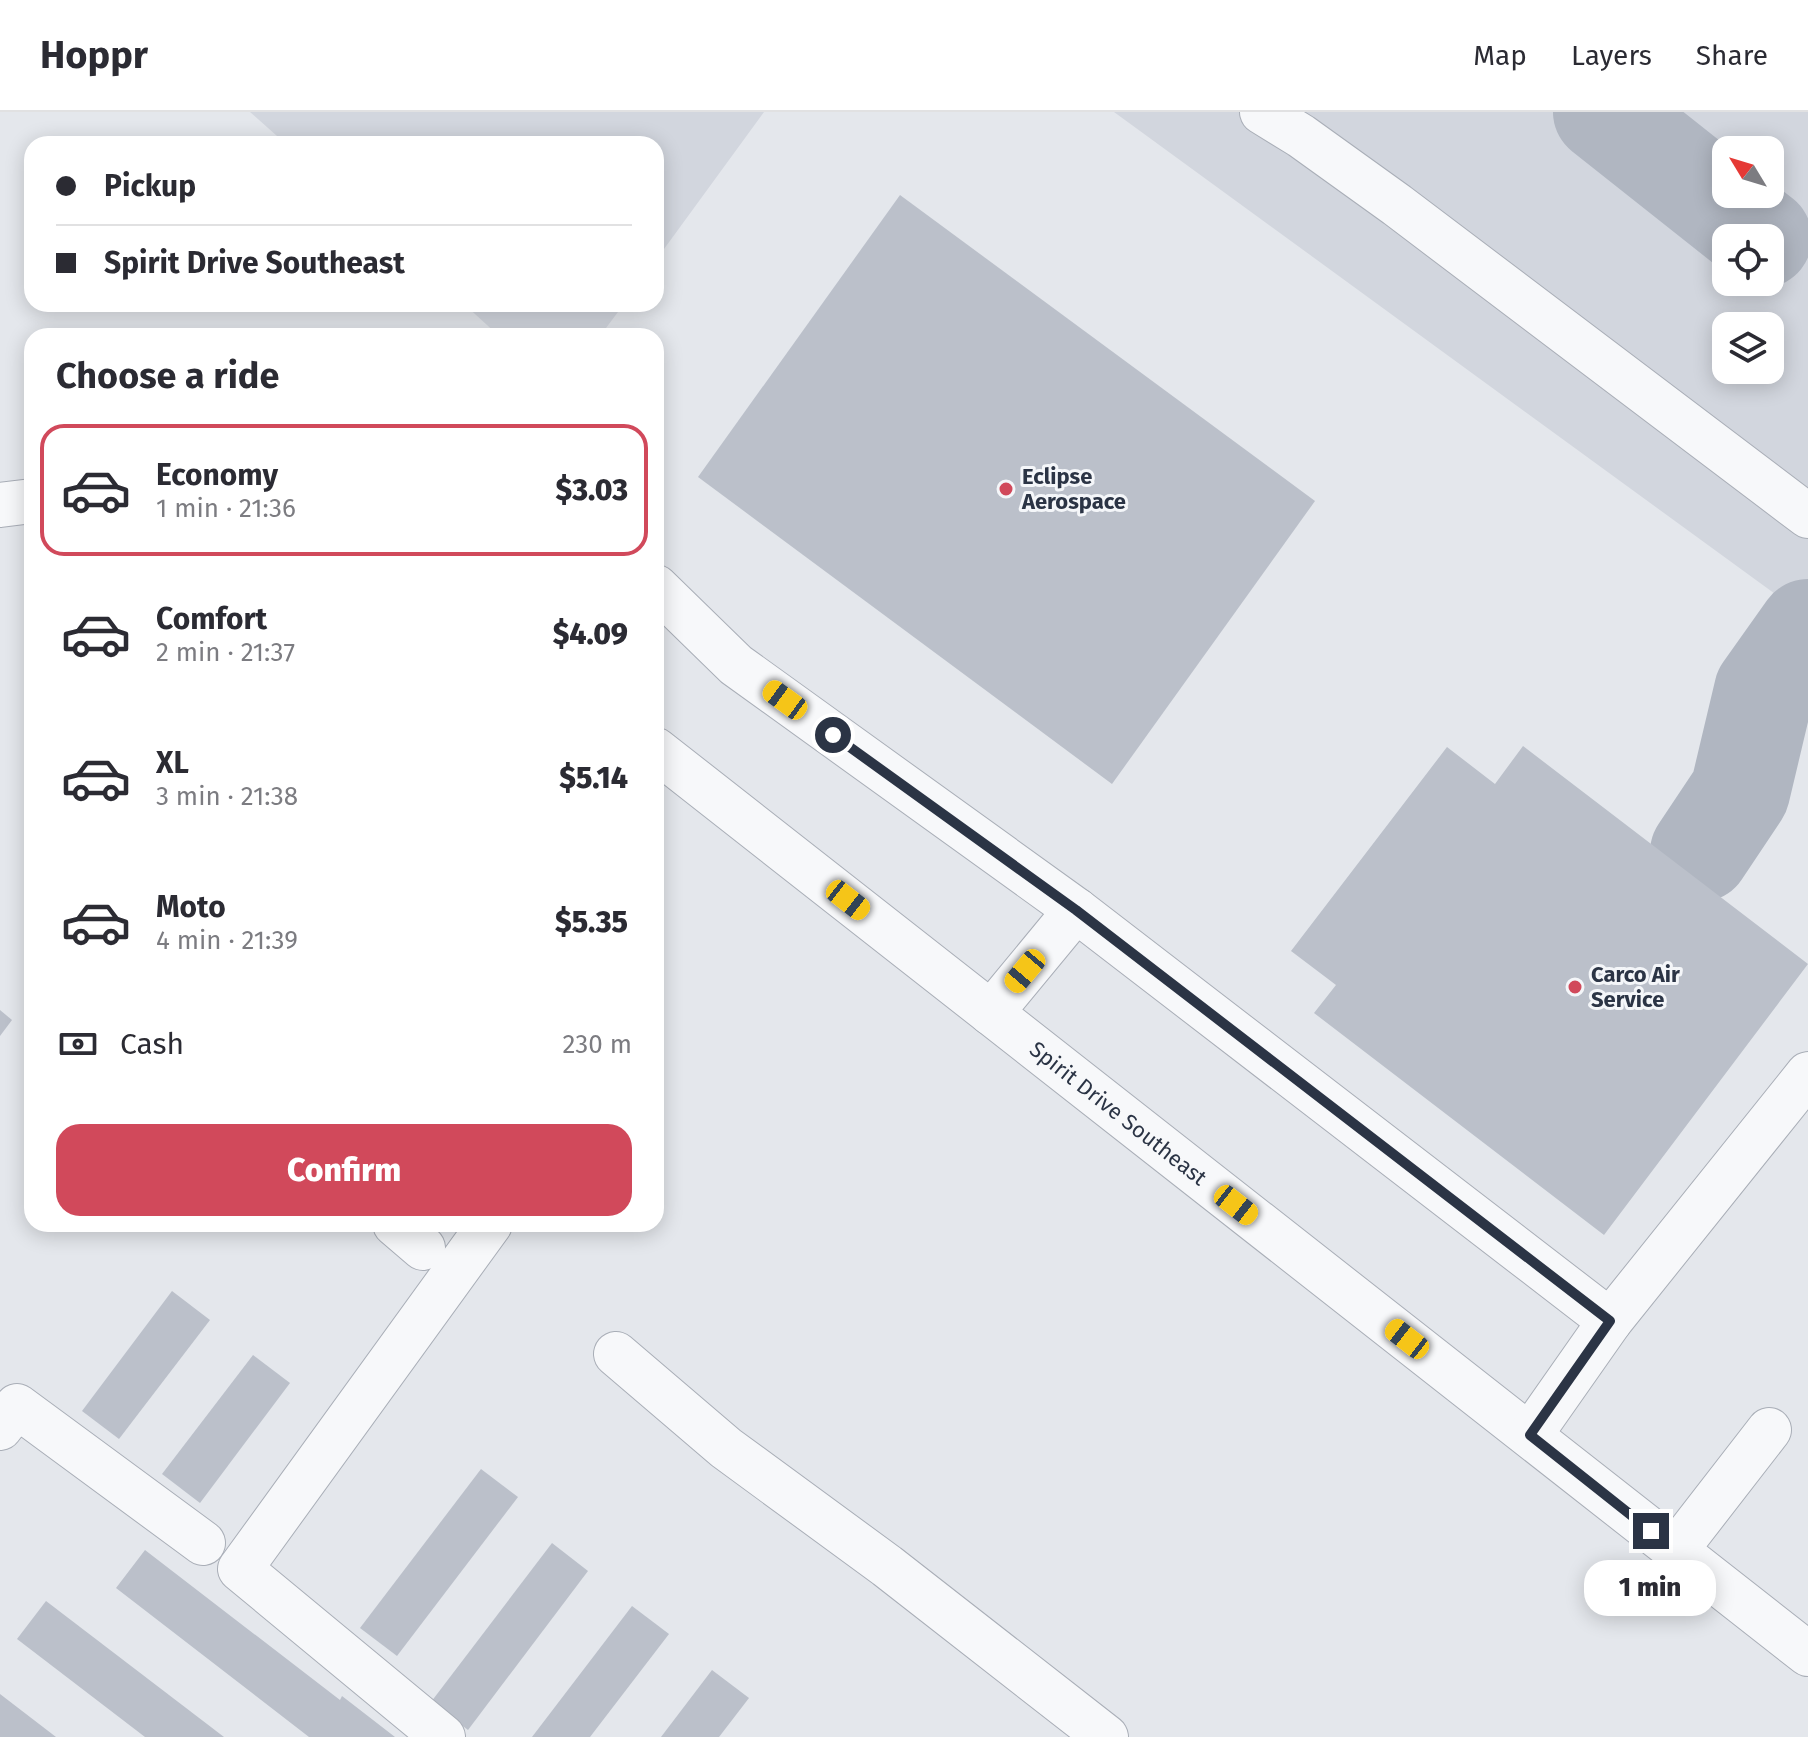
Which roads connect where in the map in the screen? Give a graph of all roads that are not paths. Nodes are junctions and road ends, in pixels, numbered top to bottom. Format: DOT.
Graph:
graph roads {
  1 [pos="1262,112"];
  2 [pos="24,502"];
  3 [pos="0,505"];
  4 [pos="1808,516"];
  5 [pos="664,595"];
  6 [pos="664,756"];
  7 [pos="1076,910"];
  8 [pos="991,1013"];
  9 [pos="1808,1074"];
  10 [pos="484,1232"];
  11 [pos="1610,1321"];
  12 [pos="616,1354"];
  13 [pos="0,1428"];
  14 [pos="1769,1430"];
  15 [pos="1530,1435"];
  16 [pos="203,1543"];
  17 [pos="1676,1550"];
  18 [pos="1808,1654"];
  19 [pos="443,1737"];
  20 [pos="1106,1737"];
  1 -- 4 [label="street"];
  2 -- 3 [label="street"];
  5 -- 7 [label="street"];
  6 -- 8 [label="street, Spirit Drive Southeast"];
  7 -- 8 [label="street"];
  7 -- 11 [label="street"];
  8 -- 15 [label="street, Spirit Drive Southeast"];
  9 -- 11 [label="street"];
  10 -- 19 [label="street"];
  11 -- 15 [label="street"];
  12 -- 20 [label="street"];
  13 -- 16 [label="street"];
  14 -- 17 [label="street"];
  15 -- 17 [label="street, Spirit Drive Southeast"];
  17 -- 18 [label="street, Spirit Drive Southeast"];
}
